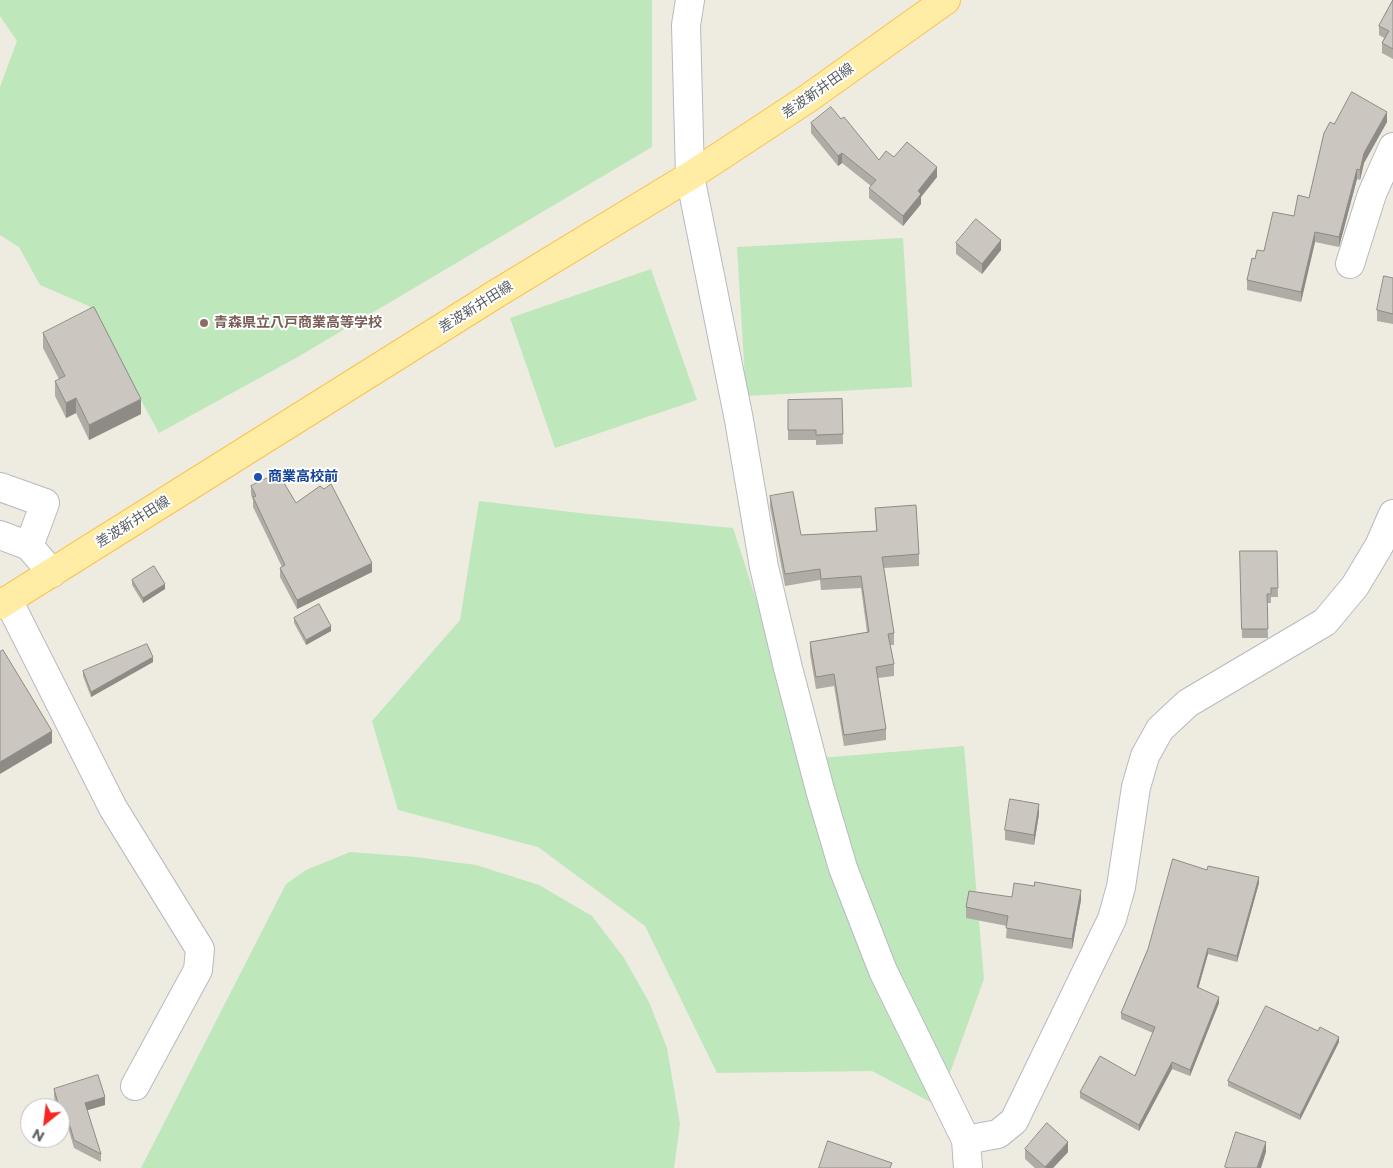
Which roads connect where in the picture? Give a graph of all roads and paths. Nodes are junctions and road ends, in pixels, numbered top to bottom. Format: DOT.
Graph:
graph roads {
  1 [pos="690,0"];
  2 [pos="946,0"];
  3 [pos="1393,147"];
  4 [pos="690,176"];
  5 [pos="1350,264"];
  6 [pos="0,487"];
  7 [pos="1393,514"];
  8 [pos="0,535"];
  9 [pos="29,546"];
  10 [pos="52,573"];
  11 [pos="4,602"];
  12 [pos="135,1086"];
  13 [pos="966,1140"];
  14 [pos="968,1168"];
  1 -- 4 [label="street"];
  2 -- 4 [label="main road, 差波新井田線"];
  3 -- 5 [label="street"];
  4 -- 10 [label="main road, 差波新井田線"];
  4 -- 13 [label="street"];
  6 -- 9 [label="street"];
  7 -- 13 [label="street"];
  8 -- 9 [label="street"];
  9 -- 10 [label="street"];
  10 -- 11 [label="main road, 差波新井田線"];
  11 -- 12 [label="street"];
  13 -- 14 [label="street"];
}
